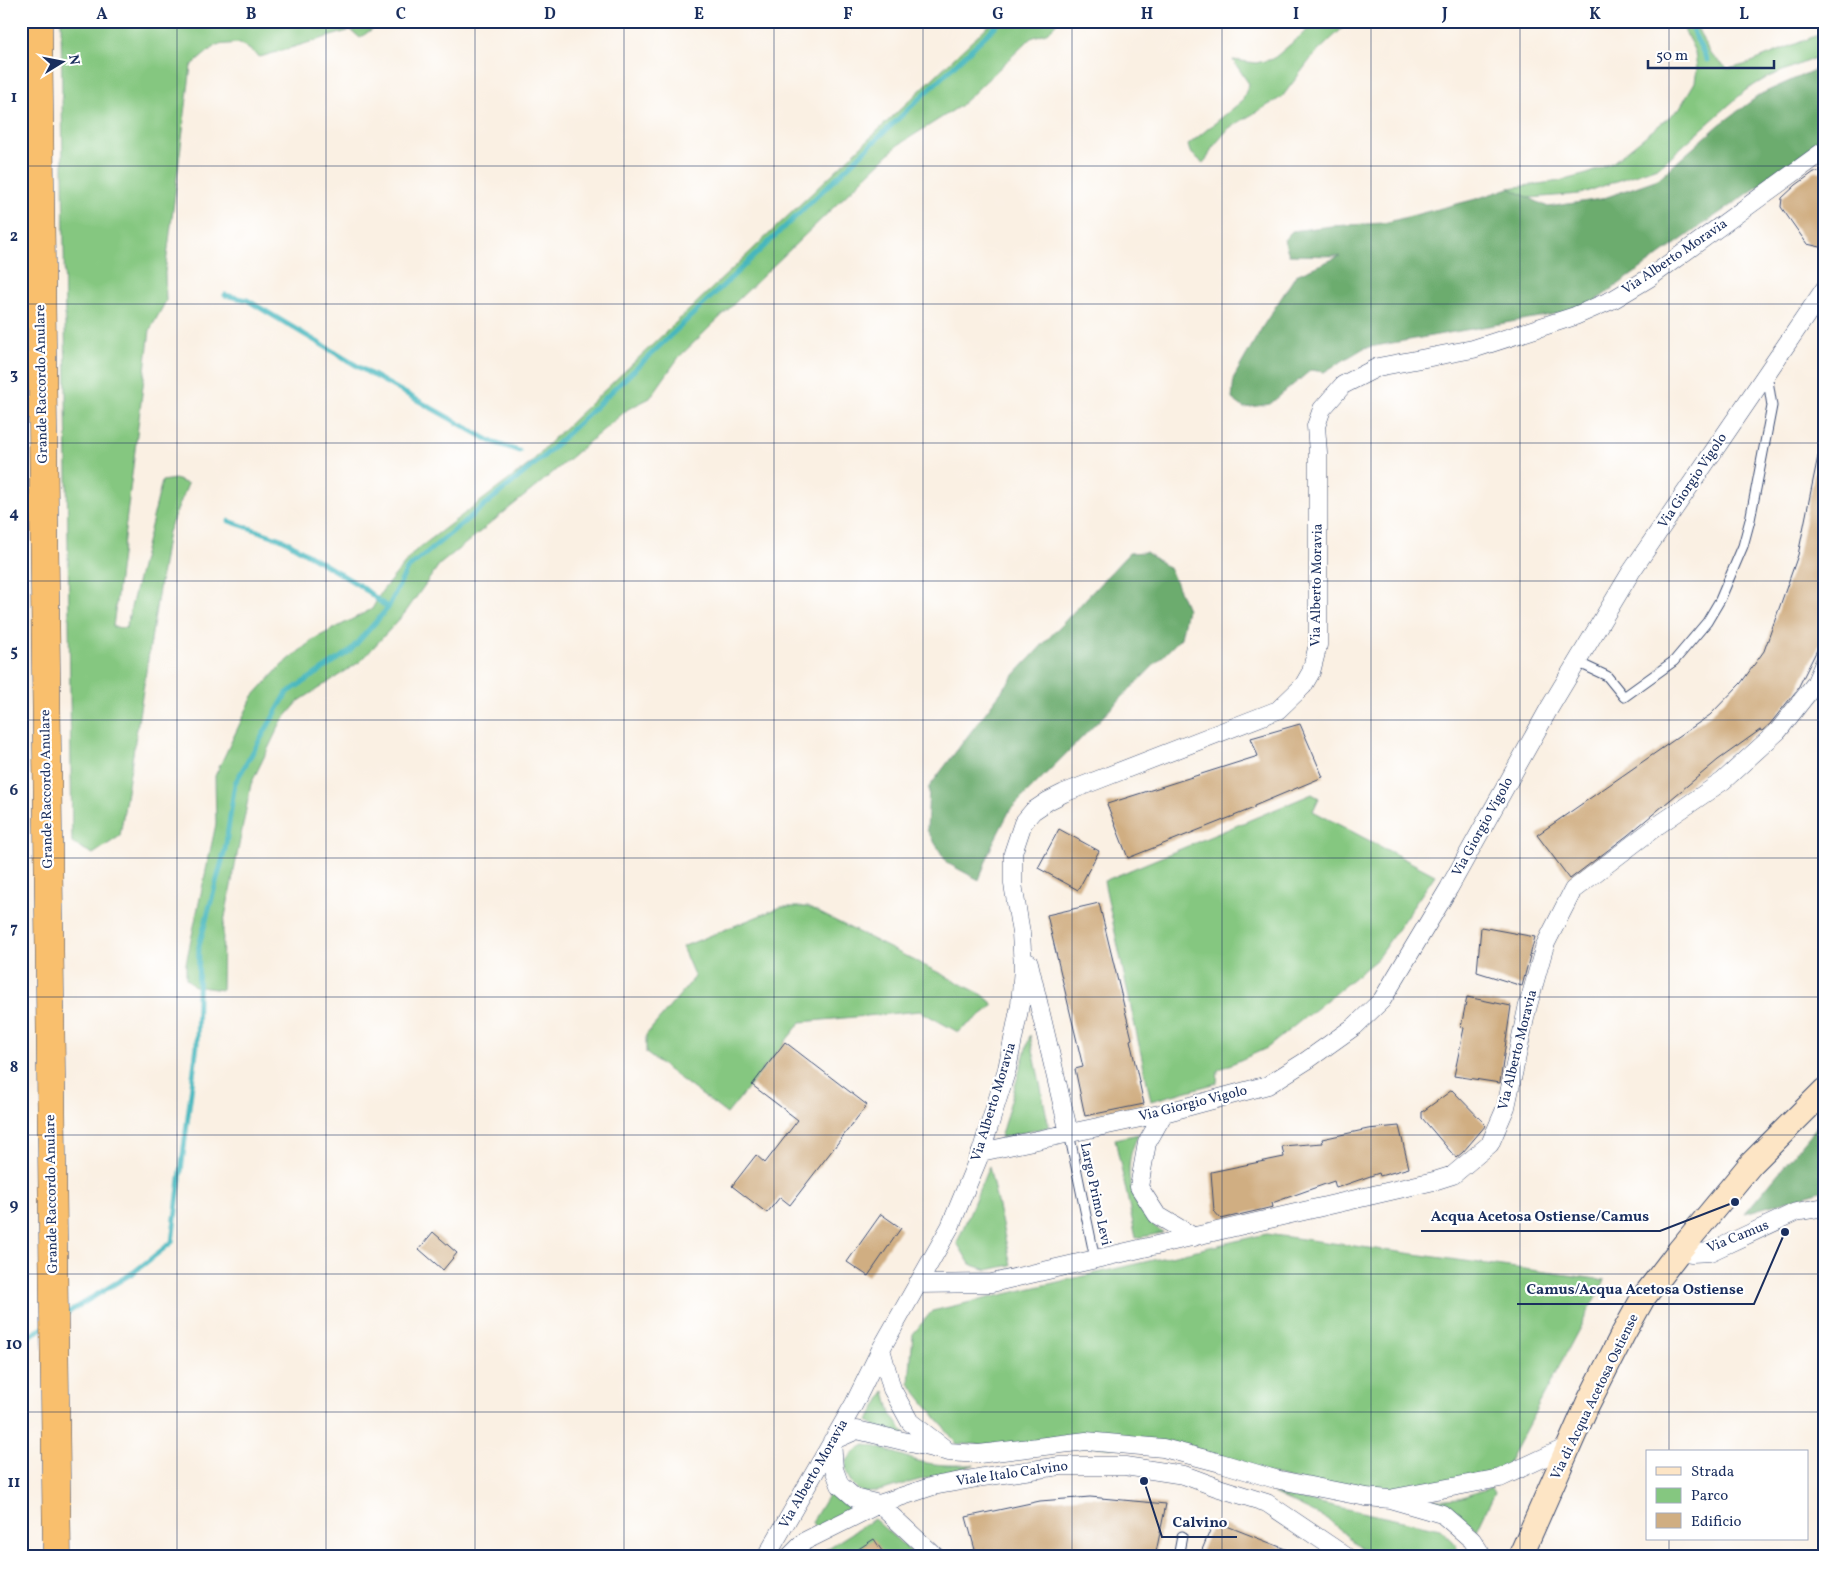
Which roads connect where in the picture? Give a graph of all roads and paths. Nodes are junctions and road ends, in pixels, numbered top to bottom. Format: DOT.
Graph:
graph roads {
  1 [pos="38,21"];
  2 [pos="1825,150"];
  3 [pos="1825,288"];
  4 [pos="1766,373"];
  5 [pos="1825,661"];
  6 [pos="1577,662"];
  7 [pos="1021,933"];
  8 [pos="1825,1090"];
  9 [pos="1164,1113"];
  10 [pos="1069,1133"];
  11 [pos="981,1152"];
  12 [pos="1825,1207"];
  13 [pos="1194,1237"];
  14 [pos="1679,1251"];
  15 [pos="1095,1260"];
  16 [pos="917,1284"];
  17 [pos="881,1349"];
  18 [pos="832,1442"];
  19 [pos="1569,1446"];
  20 [pos="950,1452"];
  21 [pos="1390,1499"];
  22 [pos="879,1504"];
  23 [pos="1182,1536"];
  24 [pos="1343,1555"];
  25 [pos="57,1557"];
  26 [pos="766,1557"];
  27 [pos="789,1557"];
  28 [pos="936,1557"];
  29 [pos="1178,1557"];
  30 [pos="1483,1557"];
  31 [pos="1520,1557"];
  1 -- 25 [label="highway, Grande Raccordo Anulare"];
  2 -- 7 [label="street, Via Alberto Moravia"];
  3 -- 4 [label="street, Via Giorgio Vigolo"];
  4 -- 6 [label="street, Via Giorgio Vigolo"];
  4 -- 6 [label="lane"];
  5 -- 13 [label="street, Via Alberto Moravia"];
  6 -- 9 [label="street, Via Giorgio Vigolo"];
  7 -- 10 [label="street"];
  7 -- 11 [label="street, Via Alberto Moravia"];
  8 -- 14 [label="street, Via di Acqua Acetosa Ostiense"];
  9 -- 10 [label="street, Via Giorgio Vigolo"];
  9 -- 13 [label="street"];
  10 -- 11 [label="street, Via Giorgio Vigolo"];
  10 -- 15 [label="lane, Largo Primo Levi"];
  11 -- 16 [label="street, Via Alberto Moravia"];
  12 -- 14 [label="street, Via Camus"];
  13 -- 15 [label="street, Via Alberto Moravia"];
  14 -- 19 [label="street, Via di Acqua Acetosa Ostiense"];
  15 -- 16 [label="street, Via Alberto Moravia"];
  16 -- 17 [label="street, Via Alberto Moravia"];
  17 -- 18 [label="street, Via Alberto Moravia"];
  17 -- 20 [label="street"];
  18 -- 20 [label="street, Viale Italo Calvino"];
  18 -- 22 [label="street"];
  18 -- 26 [label="street, Via Alberto Moravia"];
  19 -- 21 [label="street, Viale Italo Calvino"];
  19 -- 31 [label="street, Via di Acqua Acetosa Ostiense"];
  20 -- 21 [label="street, Viale Italo Calvino"];
  21 -- 30 [label="street, Viale Italo Calvino"];
  22 -- 24 [label="street, Viale Italo Calvino"];
  22 -- 27 [label="street, Viale Italo Calvino"];
  22 -- 28 [label="street"];
  23 -- 29 [label="lane"];
}
